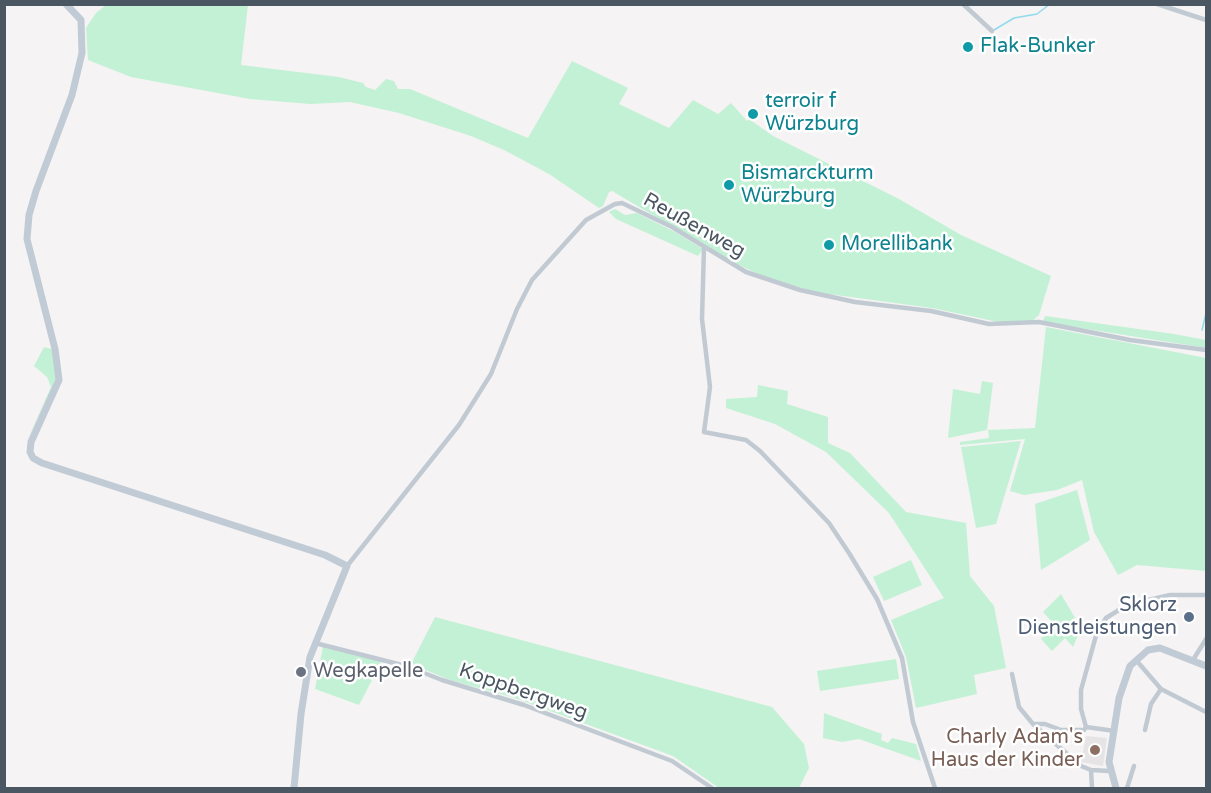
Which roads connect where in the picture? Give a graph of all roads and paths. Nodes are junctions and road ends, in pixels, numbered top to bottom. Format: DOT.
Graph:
graph roads {
  1 [pos="66,4"];
  2 [pos="963,4"];
  3 [pos="1156,4"];
  4 [pos="1206,20"];
  5 [pos="992,31"];
  6 [pos="704,247"];
  7 [pos="1206,350"];
  8 [pos="347,566"];
  9 [pos="1206,595"];
  10 [pos="1206,639"];
  11 [pos="315,643"];
  12 [pos="1136,660"];
  13 [pos="1193,660"];
  14 [pos="1206,666"];
  15 [pos="1012,674"];
  16 [pos="1161,689"];
  17 [pos="1206,712"];
  18 [pos="1033,724"];
  19 [pos="1086,728"];
  20 [pos="1145,730"];
  21 [pos="1115,731"];
  22 [pos="1134,766"];
  23 [pos="1091,770"];
  24 [pos="1110,771"];
  25 [pos="294,789"];
  26 [pos="712,789"];
  27 [pos="935,789"];
  28 [pos="1092,789"];
  29 [pos="1116,789"];
  30 [pos="1127,789"];
  1 -- 8 [label="street"];
  2 -- 5 [label="street"];
  3 -- 4 [label="street"];
  6 -- 7 [label="street, Reußenweg"];
  6 -- 8 [label="street, Reußenweg"];
  6 -- 27 [label="street"];
  8 -- 11 [label="street"];
  9 -- 19 [label="street"];
  10 -- 13 [label="street"];
  11 -- 25 [label="street"];
  11 -- 26 [label="street, Koppbergweg"];
  12 -- 13 [label="street"];
  12 -- 16 [label="street"];
  12 -- 21 [label="street"];
  13 -- 14 [label="street"];
  15 -- 18 [label="street"];
  16 -- 17 [label="street"];
  16 -- 20 [label="street"];
  18 -- 19 [label="street"];
  18 -- 23 [label="street"];
  19 -- 21 [label="street"];
  21 -- 24 [label="street"];
  22 -- 30 [label="street"];
  23 -- 24 [label="street"];
  23 -- 28 [label="street"];
  24 -- 29 [label="street"];
}
